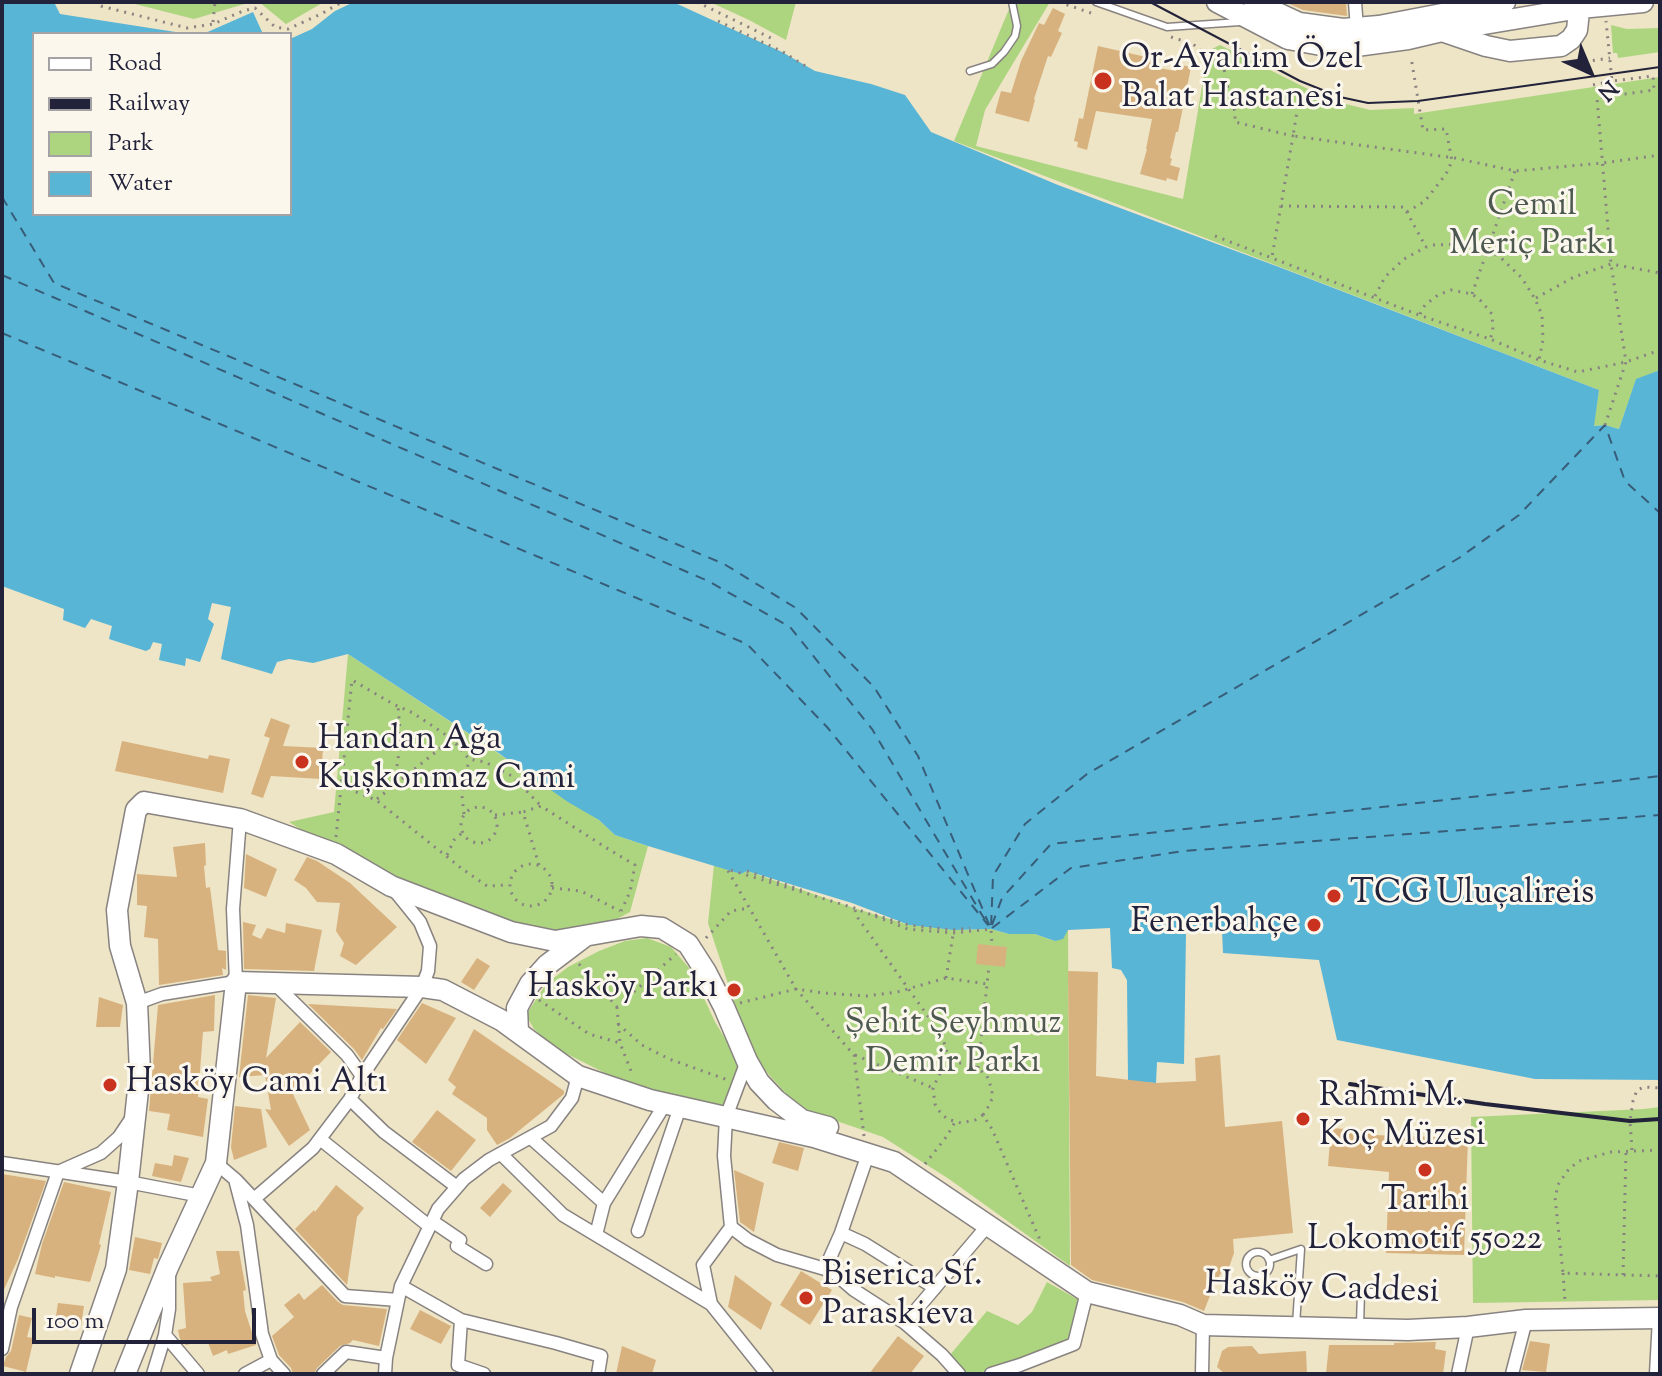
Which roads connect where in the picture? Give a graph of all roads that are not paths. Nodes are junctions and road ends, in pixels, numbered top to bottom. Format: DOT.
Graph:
graph roads {
  1 [pos="1012,2"];
  2 [pos="1096,2"];
  3 [pos="1217,2"];
  4 [pos="1355,2"];
  5 [pos="1505,2"];
  6 [pos="1643,2"];
  7 [pos="1585,5"];
  8 [pos="1253,11"];
  9 [pos="1357,29"];
  10 [pos="1442,31"];
  11 [pos="970,71"];
  12 [pos="240,819"];
  13 [pos="391,886"];
  14 [pos="576,943"];
  15 [pos="236,982"];
  16 [pos="275,984"];
  17 [pos="422,987"];
  18 [pos="137,1003"];
  19 [pos="518,1032"];
  20 [pos="747,1061"];
  21 [pos="362,1076"];
  22 [pos="578,1076"];
  23 [pos="350,1099"];
  24 [pos="673,1105"];
  25 [pos="135,1114"];
  26 [pos="726,1117"];
  27 [pos="531,1138"];
  28 [pos="320,1139"];
  29 [pos="866,1147"];
  30 [pos="501,1154"];
  31 [pos="2,1163"];
  32 [pos="216,1163"];
  33 [pos="58,1172"];
  34 [pos="236,1180"];
  35 [pos="128,1182"];
  36 [pos="457,1187"];
  37 [pos="201,1196"];
  38 [pos="254,1199"];
  39 [pos="604,1203"];
  40 [pos="963,1208"];
  41 [pos="430,1224"];
  42 [pos="988,1225"];
  43 [pos="731,1227"];
  44 [pos="638,1231"];
  45 [pos="841,1233"];
  46 [pos="596,1235"];
  47 [pos="1269,1260"];
  48 [pos="486,1264"];
  49 [pos="168,1267"];
  50 [pos="825,1269"];
  51 [pos="401,1286"];
  52 [pos="935,1288"];
  53 [pos="1087,1292"];
  54 [pos="1372,1292"];
  55 [pos="398,1300"];
  56 [pos="711,1304"];
  57 [pos="1659,1318"];
  58 [pos="461,1320"];
  59 [pos="1526,1320"];
  60 [pos="905,1323"];
  61 [pos="1203,1325"];
  62 [pos="1296,1327"];
  63 [pos="1468,1327"];
  64 [pos="1360,1328"];
  65 [pos="165,1335"];
  66 [pos="1659,1341"];
  67 [pos="2,1349"];
  68 [pos="386,1358"];
  69 [pos="271,1360"];
  70 [pos="80,1374"];
  71 [pos="125,1374"];
  72 [pos="153,1374"];
  73 [pos="198,1374"];
  74 [pos="245,1374"];
  75 [pos="284,1374"];
  76 [pos="323,1374"];
  77 [pos="385,1374"];
  78 [pos="484,1374"];
  79 [pos="598,1374"];
  80 [pos="767,1374"];
  81 [pos="959,1374"];
  82 [pos="991,1374"];
  83 [pos="1202,1374"];
  84 [pos="1458,1374"];
  85 [pos="1512,1374"];
  86 [pos="1656,1374"];
  1 -- 11 [label="lane"];
  2 -- 8 [label="lane"];
  3 -- 8 [label="main road"];
  4 -- 9 [label="street"];
  5 -- 9 [label="main road"];
  6 -- 7 [label="main road"];
  7 -- 10 [label="main road"];
  7 -- 10 [label="main road"];
  8 -- 9 [label="main road"];
  8 -- 10 [label="main road"];
  12 -- 13 [label="main road"];
  12 -- 15 [label="street"];
  12 -- 18 [label="main road"];
  13 -- 14 [label="main road"];
  13 -- 17 [label="street"];
  14 -- 19 [label="main road"];
  14 -- 20 [label="main road"];
  15 -- 16 [label="main road"];
  15 -- 18 [label="street"];
  15 -- 32 [label="main road"];
  16 -- 17 [label="main road"];
  16 -- 21 [label="street"];
  17 -- 19 [label="main road"];
  17 -- 21 [label="street"];
  18 -- 25 [label="main road"];
  19 -- 22 [label="main road"];
  20 -- 26 [label="street"];
  20 -- 29 [label="main road"];
  21 -- 23 [label="street"];
  22 -- 24 [label="main road"];
  22 -- 27 [label="street"];
  23 -- 28 [label="street"];
  23 -- 36 [label="street"];
  24 -- 26 [label="main road"];
  24 -- 39 [label="street"];
  24 -- 44 [label="street"];
  25 -- 33 [label="street"];
  25 -- 35 [label="main road"];
  26 -- 29 [label="main road"];
  26 -- 43 [label="street"];
  27 -- 30 [label="street"];
  27 -- 39 [label="street"];
  28 -- 38 [label="street"];
  28 -- 41 [label="street"];
  29 -- 40 [label="main road"];
  29 -- 40 [label="main road"];
  29 -- 45 [label="street"];
  30 -- 36 [label="street"];
  30 -- 46 [label="street"];
  31 -- 33 [label="street"];
  32 -- 34 [label="street"];
  32 -- 37 [label="main road"];
  33 -- 35 [label="street"];
  33 -- 67 [label="street"];
  34 -- 38 [label="street"];
  34 -- 69 [label="street"];
  35 -- 37 [label="street"];
  35 -- 70 [label="main road"];
  36 -- 41 [label="street"];
  37 -- 49 [label="main road"];
  38 -- 55 [label="street"];
  39 -- 46 [label="street"];
  40 -- 42 [label="main road, Hasköy Caddesi"];
  41 -- 48 [label="street"];
  41 -- 51 [label="street"];
  42 -- 52 [label="street"];
  42 -- 53 [label="main road, Hasköy Caddesi"];
  43 -- 50 [label="street"];
  43 -- 56 [label="street"];
  45 -- 50 [label="street"];
  45 -- 52 [label="street"];
  46 -- 56 [label="street"];
  47 -- 47 [label="lane"];
  47 -- 62 [label="lane"];
  49 -- 65 [label="street"];
  49 -- 71 [label="main road"];
  50 -- 60 [label="street"];
  51 -- 55 [label="street"];
  51 -- 58 [label="street"];
  52 -- 60 [label="street"];
  53 -- 61 [label="main road, Hasköy Caddesi"];
  53 -- 82 [label="street"];
  54 -- 64 [label="lane"];
  55 -- 68 [label="street"];
  56 -- 80 [label="street"];
  57 -- 59 [label="main road, Hasköy Caddesi"];
  57 -- 66 [label="street"];
  58 -- 78 [label="street"];
  58 -- 79 [label="street"];
  59 -- 63 [label="main road, Hasköy Caddesi"];
  59 -- 85 [label="street"];
  60 -- 81 [label="street"];
  61 -- 62 [label="main road, Hasköy Caddesi"];
  61 -- 83 [label="street"];
  62 -- 64 [label="main road, Hasköy Caddesi"];
  63 -- 64 [label="main road, Hasköy Caddesi"];
  63 -- 84 [label="street"];
  65 -- 72 [label="street"];
  65 -- 73 [label="street"];
  66 -- 86 [label="street"];
  68 -- 76 [label="street"];
  68 -- 77 [label="street"];
  69 -- 74 [label="street"];
  69 -- 75 [label="street"];
}
